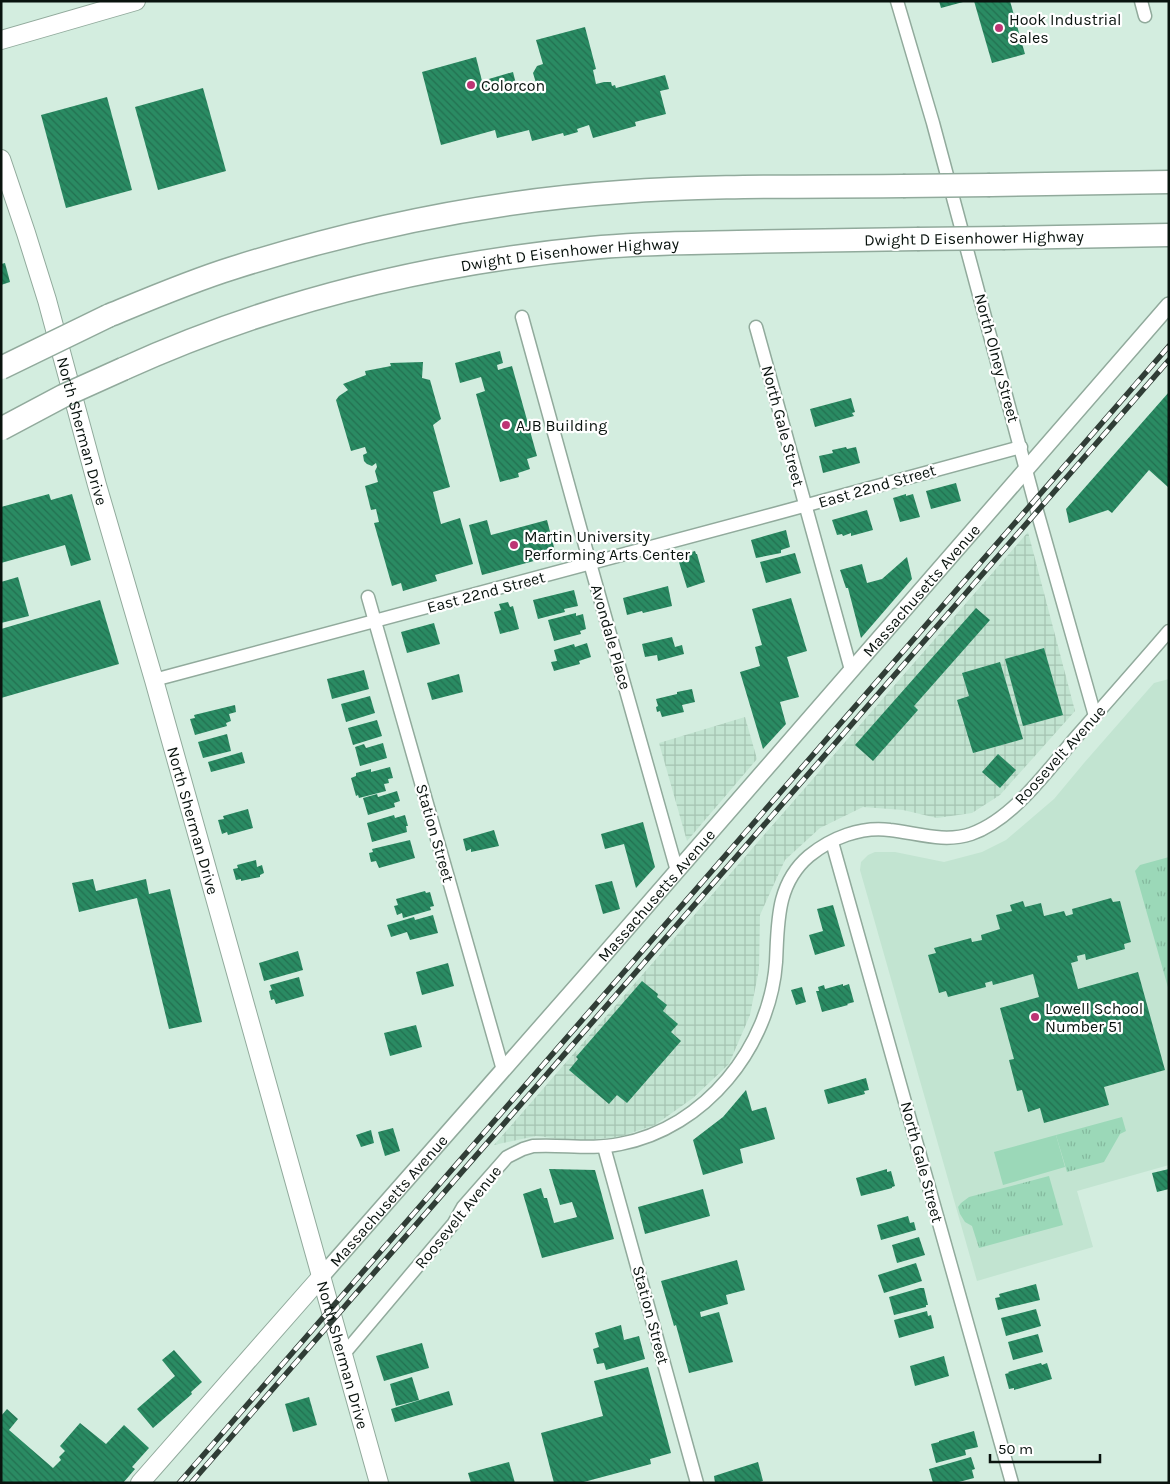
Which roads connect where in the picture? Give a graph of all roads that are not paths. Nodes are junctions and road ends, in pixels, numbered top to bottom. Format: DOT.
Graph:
graph roads {
  1 [pos="136,1"];
  2 [pos="897,1"];
  3 [pos="1141,1"];
  4 [pos="1145,16"];
  5 [pos="1,40"];
  6 [pos="1,159"];
  7 [pos="1169,182"];
  8 [pos="1162,235"];
  9 [pos="1169,305"];
  10 [pos="522,317"];
  11 [pos="756,327"];
  12 [pos="1,368"];
  13 [pos="1,429"];
  14 [pos="1021,447"];
  15 [pos="1026,468"];
  16 [pos="805,506"];
  17 [pos="590,565"];
  18 [pos="368,597"];
  19 [pos="375,622"];
  20 [pos="1169,631"];
  21 [pos="851,670"];
  22 [pos="154,680"];
  23 [pos="1095,716"];
  24 [pos="832,842"];
  25 [pos="677,871"];
  26 [pos="503,1070"];
  27 [pos="604,1147"];
  28 [pos="321,1277"];
  29 [pos="343,1355"];
  30 [pos="140,1483"];
  31 [pos="379,1483"];
  32 [pos="698,1483"];
  33 [pos="1012,1483"];
  1 -- 5 [label="main road"];
  2 -- 14 [label="street, North Olney Street"];
  3 -- 4 [label="street"];
  6 -- 22 [label="main road, North Sherman Drive"];
  7 -- 12 [label="highway, bridge"];
  8 -- 13 [label="highway, Dwight D Eisenhower Highway, bridge"];
  9 -- 15 [label="street, Massachusetts Avenue"];
  10 -- 17 [label="street, Avondale Place"];
  11 -- 16 [label="street, North Gale Street"];
  14 -- 15 [label="street, North Olney Street"];
  14 -- 16 [label="street, East 22nd Street"];
  15 -- 21 [label="street, Massachusetts Avenue"];
  15 -- 23 [label="street, North Olney Street"];
  16 -- 17 [label="street, East 22nd Street"];
  16 -- 21 [label="street, North Gale Street"];
  17 -- 19 [label="street, East 22nd Street"];
  17 -- 25 [label="street, Avondale Place"];
  18 -- 19 [label="street, Station Street"];
  19 -- 22 [label="street, East 22nd Street"];
  19 -- 26 [label="street, Station Street"];
  20 -- 23 [label="street, Roosevelt Avenue"];
  21 -- 25 [label="street, Massachusetts Avenue"];
  22 -- 28 [label="main road, North Sherman Drive"];
  23 -- 24 [label="street, Roosevelt Avenue"];
  24 -- 27 [label="street, Roosevelt Avenue"];
  24 -- 33 [label="street, North Gale Street"];
  25 -- 26 [label="street, Massachusetts Avenue"];
  26 -- 28 [label="street, Massachusetts Avenue"];
  27 -- 29 [label="street, Roosevelt Avenue"];
  27 -- 32 [label="street, Station Street"];
  28 -- 29 [label="main road, North Sherman Drive"];
  28 -- 30 [label="main road, Massachusetts Avenue"];
  29 -- 31 [label="main road, North Sherman Drive"];
}
